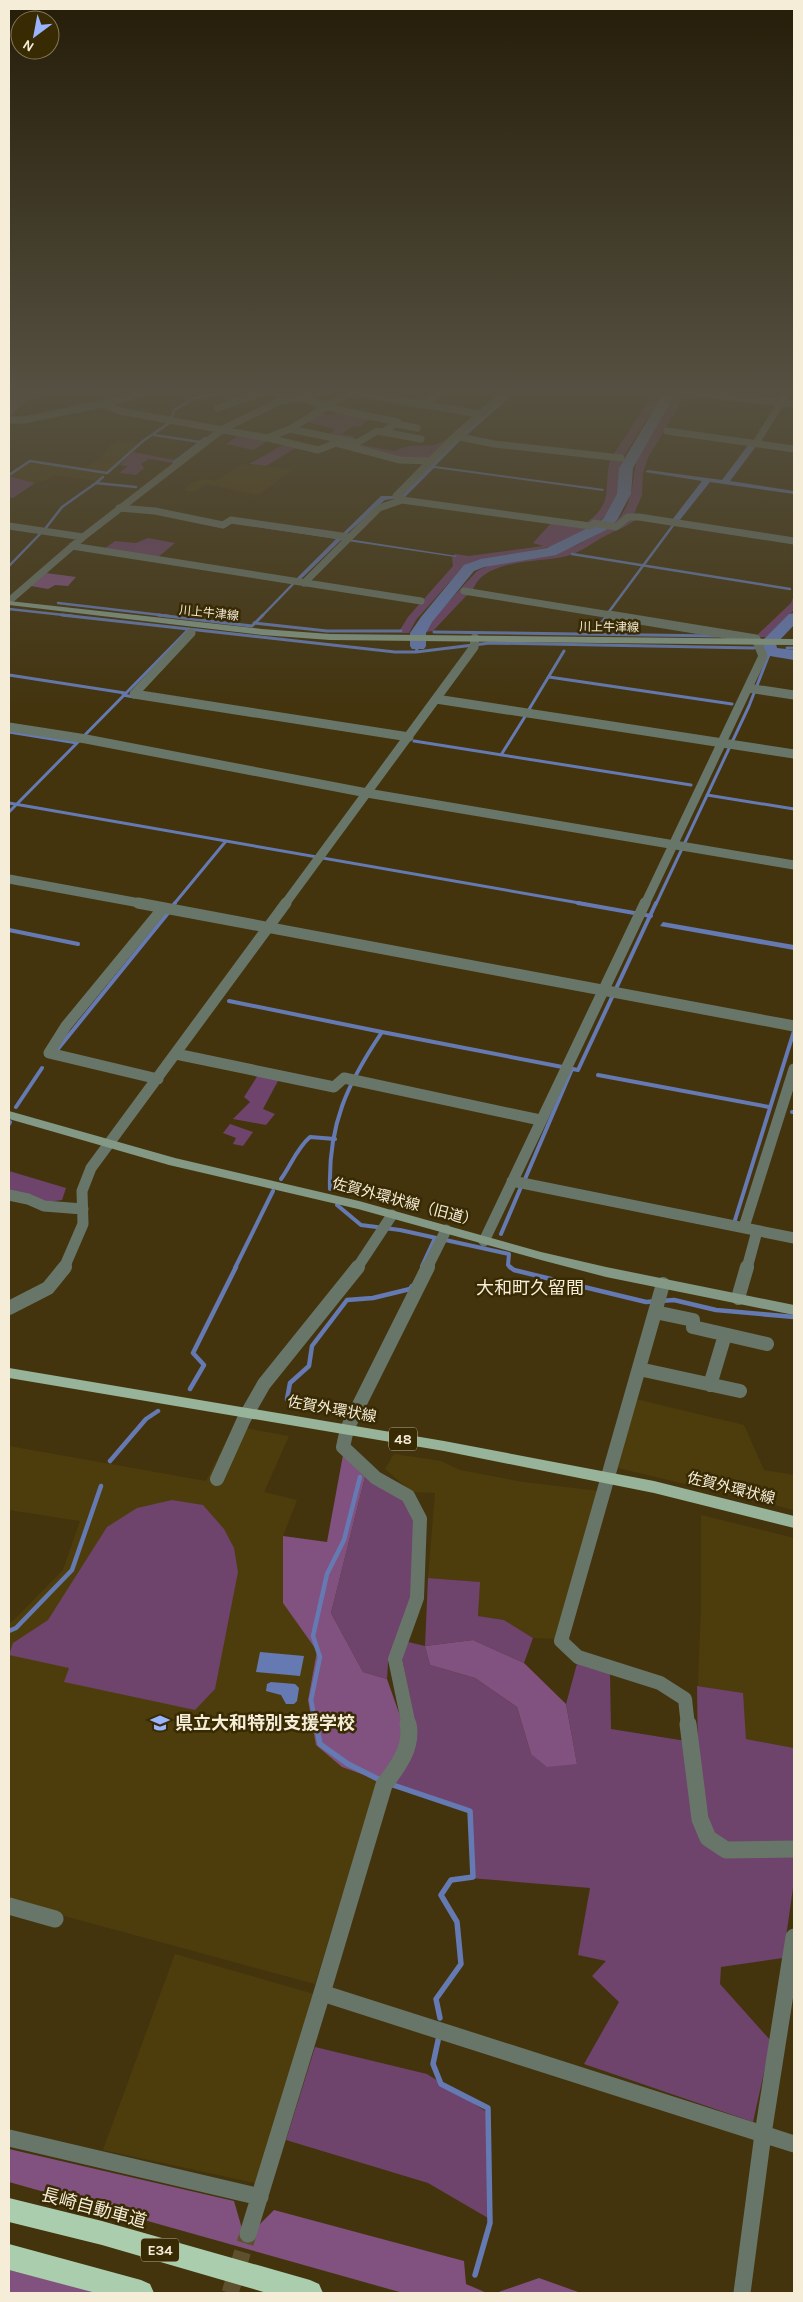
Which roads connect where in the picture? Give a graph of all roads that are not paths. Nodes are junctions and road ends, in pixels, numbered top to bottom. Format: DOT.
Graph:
graph roads {
  1 [pos="137,494"];
  2 [pos="402,494"];
  3 [pos="399,498"];
  4 [pos="119,508"];
  5 [pos="9,526"];
  6 [pos="83,537"];
  7 [pos="345,538"];
  8 [pos="794,541"];
  9 [pos="72,546"];
  10 [pos="304,583"];
  11 [pos="464,592"];
  12 [pos="421,601"];
  13 [pos="9,602"];
  14 [pos="191,633"];
  15 [pos="475,642"];
  16 [pos="758,642"];
  17 [pos="794,642"];
  18 [pos="748,688"];
  19 [pos="794,695"];
  20 [pos="436,699"];
  21 [pos="9,727"];
  22 [pos="408,737"];
  23 [pos="722,743"];
  24 [pos="794,754"];
  25 [pos="367,793"];
  26 [pos="673,844"];
  27 [pos="794,865"];
  28 [pos="9,879"];
  29 [pos="163,908"];
  30 [pos="269,928"];
  31 [pos="602,990"];
  32 [pos="794,1026"];
  33 [pos="176,1054"];
  34 [pos="794,1069"];
  35 [pos="158,1078"];
  36 [pos="9,1115"];
  37 [pos="540,1120"];
  38 [pos="110,1143"];
  39 [pos="512,1181"];
  40 [pos="9,1195"];
  41 [pos="83,1209"];
  42 [pos="387,1223"];
  43 [pos="744,1227"];
  44 [pos="757,1231"];
  45 [pos="442,1236"];
  46 [pos="794,1238"];
  47 [pos="484,1241"];
  48 [pos="738,1298"];
  49 [pos="659,1299"];
  50 [pos="9,1308"];
  51 [pos="794,1310"];
  52 [pos="725,1335"];
  53 [pos="767,1344"];
  54 [pos="639,1369"];
  55 [pos="9,1373"];
  56 [pos="710,1385"];
  57 [pos="740,1391"];
  58 [pos="248,1412"];
  59 [pos="347,1429"];
  60 [pos="608,1478"];
  61 [pos="217,1480"];
  62 [pos="794,1522"];
  63 [pos="794,1849"];
  64 [pos="9,1906"];
  65 [pos="55,1919"];
  66 [pos="794,1937"];
  67 [pos="322,1993"];
  68 [pos="764,2134"];
  69 [pos="9,2138"];
  70 [pos="794,2144"];
  71 [pos="260,2197"];
  72 [pos="9,2210"];
  73 [pos="248,2234"];
  74 [pos="9,2257"];
  75 [pos="141,2293"];
  76 [pos="310,2293"];
  77 [pos="742,2293"];
  1 -- 4 [label="street"];
  2 -- 3 [label="street"];
  3 -- 7 [label="street"];
  3 -- 8 [label="street"];
  4 -- 6 [label="street"];
  4 -- 7 [label="street"];
  5 -- 6 [label="street"];
  6 -- 9 [label="street"];
  7 -- 10 [label="street"];
  9 -- 10 [label="street"];
  9 -- 13 [label="street"];
  10 -- 12 [label="street"];
  11 -- 16 [label="street"];
  13 -- 15 [label="main road, 川上牛津線"];
  14 -- 22 [label="street"];
  15 -- 16 [label="main road, 川上牛津線"];
  15 -- 20 [label="street"];
  16 -- 17 [label="main road, 川上牛津線"];
  16 -- 18 [label="street"];
  18 -- 19 [label="street"];
  18 -- 23 [label="street"];
  20 -- 22 [label="street"];
  20 -- 23 [label="street"];
  21 -- 25 [label="street"];
  22 -- 25 [label="street"];
  23 -- 24 [label="street"];
  23 -- 26 [label="street"];
  25 -- 26 [label="street"];
  25 -- 30 [label="street"];
  26 -- 27 [label="street"];
  26 -- 31 [label="street"];
  28 -- 29 [label="street"];
  29 -- 30 [label="street"];
  29 -- 35 [label="street"];
  30 -- 31 [label="street"];
  30 -- 33 [label="street"];
  31 -- 32 [label="street"];
  31 -- 37 [label="street"];
  33 -- 35 [label="street"];
  33 -- 37 [label="street"];
  34 -- 43 [label="street"];
  35 -- 38 [label="street"];
  36 -- 38 [label="main road, 佐賀外環状線（旧道）"];
  37 -- 39 [label="street"];
  38 -- 41 [label="street"];
  38 -- 42 [label="main road, 佐賀外環状線（旧道）"];
  39 -- 43 [label="street"];
  39 -- 47 [label="street"];
  40 -- 41 [label="street"];
  41 -- 50 [label="street"];
  42 -- 45 [label="main road, 佐賀外環状線（旧道）"];
  42 -- 58 [label="street"];
  43 -- 44 [label="street"];
  44 -- 46 [label="street"];
  44 -- 48 [label="street"];
  45 -- 47 [label="main road, 佐賀外環状線（旧道）"];
  45 -- 59 [label="street"];
  47 -- 49 [label="main road, 佐賀外環状線（旧道）"];
  48 -- 49 [label="main road, 佐賀外環状線（旧道）"];
  48 -- 51 [label="main road, 佐賀外環状線（旧道）"];
  49 -- 52 [label="street"];
  49 -- 54 [label="street"];
  52 -- 53 [label="street"];
  52 -- 56 [label="street"];
  54 -- 56 [label="street"];
  54 -- 60 [label="street"];
  55 -- 58 [label="main road, 佐賀外環状線 / 48"];
  56 -- 57 [label="street"];
  58 -- 59 [label="main road, 佐賀外環状線 / 48"];
  58 -- 61 [label="street"];
  59 -- 60 [label="main road, 佐賀外環状線 / 48"];
  59 -- 67 [label="street"];
  60 -- 62 [label="main road, 佐賀外環状線 / 48"];
  60 -- 63 [label="street"];
  64 -- 65 [label="street"];
  66 -- 68 [label="street"];
  67 -- 68 [label="street"];
  67 -- 71 [label="street"];
  68 -- 70 [label="street"];
  68 -- 77 [label="street"];
  69 -- 71 [label="street"];
  71 -- 73 [label="street"];
  72 -- 76 [label="highway, 長崎自動車道 / E34"];
  74 -- 75 [label="highway"];
}
